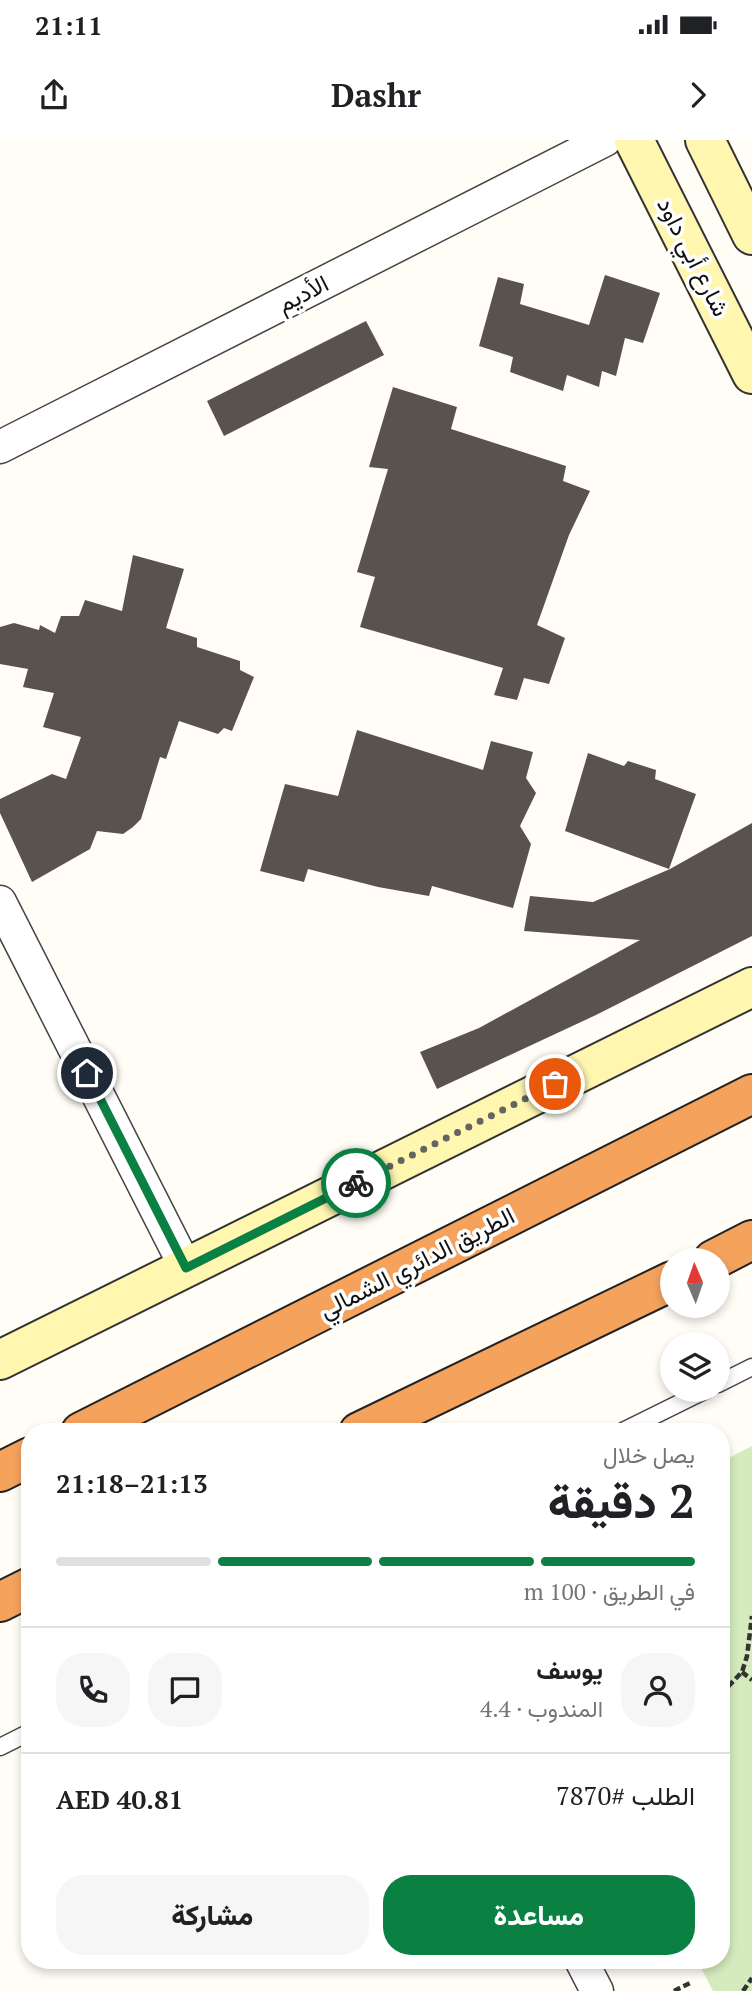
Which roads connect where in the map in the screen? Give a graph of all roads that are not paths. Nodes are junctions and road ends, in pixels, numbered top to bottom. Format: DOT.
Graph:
graph roads {
  1 [pos="606,140"];
  2 [pos="634,140"];
  3 [pos="705,140"];
  4 [pos="752,235"];
  5 [pos="752,374"];
  6 [pos="0,447"];
  7 [pos="0,902"];
  8 [pos="752,986"];
  9 [pos="752,1094"];
  10 [pos="752,1240"];
  11 [pos="730,1251"];
  12 [pos="186,1268"];
  13 [pos="752,1268"];
  14 [pos="730,1275"];
  15 [pos="660,1287"];
  16 [pos="660,1298"];
  17 [pos="601,1317"];
  18 [pos="0,1360"];
  19 [pos="752,1367"];
  20 [pos="730,1378"];
  21 [pos="682,1402"];
  22 [pos="99,1423"];
  23 [pos="378,1423"];
  24 [pos="639,1423"];
  25 [pos="21,1462"];
  26 [pos="0,1472"];
  27 [pos="21,1592"];
  28 [pos="0,1602"];
  29 [pos="21,1736"];
  30 [pos="0,1747"];
  31 [pos="586,1969"];
  32 [pos="597,1991"];
  1 -- 6 [label="street, الأديم"];
  2 -- 5 [label="main road, شارع أبي داود"];
  3 -- 4 [label="main road"];
  7 -- 12 [label="street"];
  8 -- 12 [label="main road"];
  9 -- 22 [label="highway, الطريق الدائري الشمالي"];
  10 -- 11 [label="highway"];
  12 -- 18 [label="main road"];
  13 -- 14 [label="highway"];
  15 -- 17 [label="highway"];
  16 -- 17 [label="highway"];
  17 -- 23 [label="highway"];
  19 -- 20 [label="lane"];
  21 -- 24 [label="lane"];
  25 -- 26 [label="highway"];
  27 -- 28 [label="highway"];
  29 -- 30 [label="lane"];
  31 -- 32 [label="street"];
}
